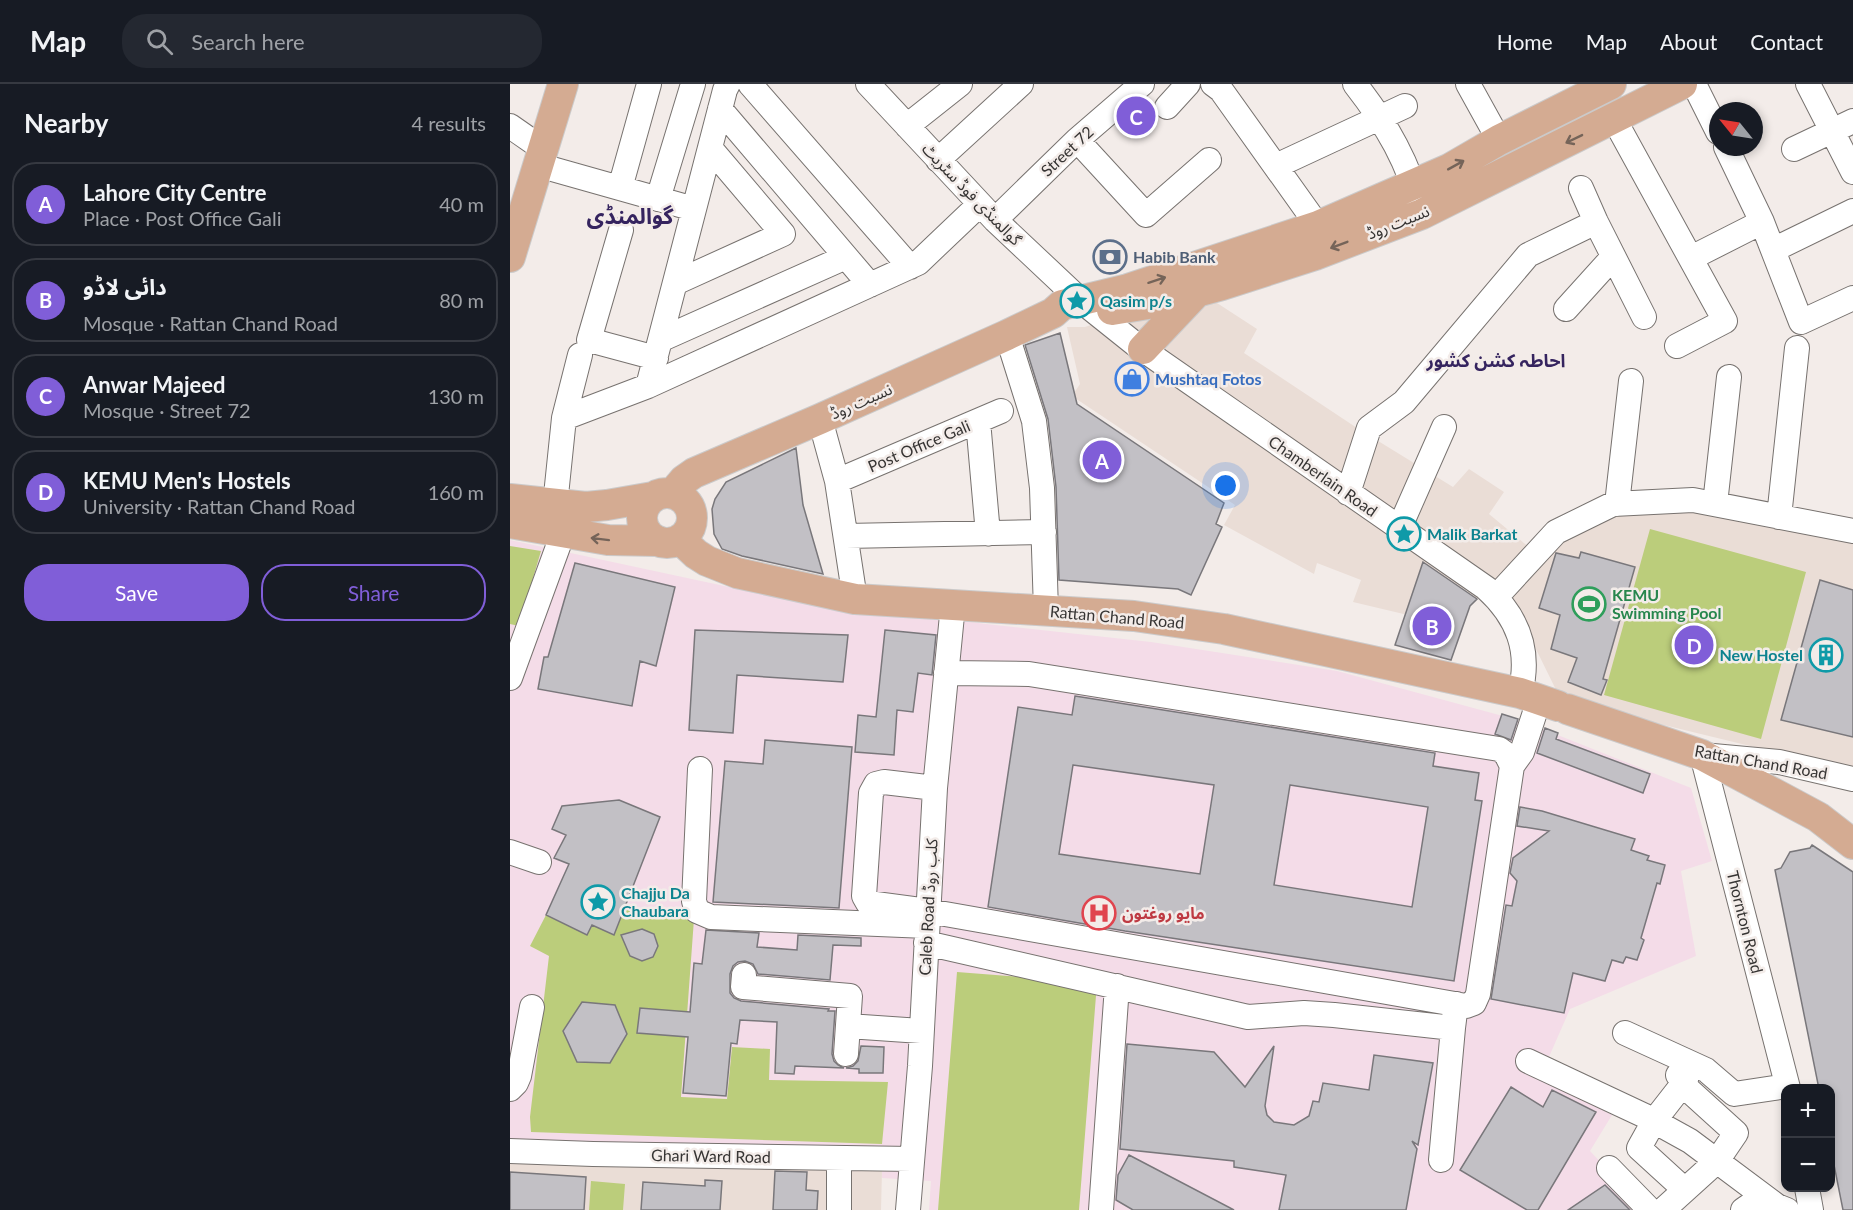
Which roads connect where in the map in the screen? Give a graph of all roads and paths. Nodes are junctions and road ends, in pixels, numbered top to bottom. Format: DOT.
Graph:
graph roads {
  1 [pos="563,84"];
  2 [pos="649,84"];
  3 [pos="693,84"];
  4 [pos="729,84"];
  5 [pos="750,84"];
  6 [pos="868,84"];
  7 [pos="960,84"];
  8 [pos="1188,84"];
  9 [pos="1355,84"];
  10 [pos="1468,84"];
  11 [pos="1611,84"];
  12 [pos="1682,84"];
  13 [pos="1694,84"];
  14 [pos="1808,84"];
  15 [pos="1137,85"];
  16 [pos="1221,86"];
  17 [pos="1007,88"];
  18 [pos="1577,92"];
  19 [pos="1406,106"];
  20 [pos="1167,107"];
  21 [pos="720,110"];
  22 [pos="1709,114"];
  23 [pos="1381,117"];
  24 [pos="1614,119"];
  25 [pos="510,126"];
  26 [pos="907,126"];
  27 [pos="1843,126"];
  28 [pos="1077,140"];
  29 [pos="1499,140"];
  30 [pos="710,148"];
  31 [pos="1794,149"];
  32 [pos="1730,156"];
  33 [pos="541,157"];
  34 [pos="938,160"];
  35 [pos="1209,160"];
  36 [pos="1276,166"];
  37 [pos="1853,172"];
  38 [pos="1415,185"];
  39 [pos="620,188"];
  40 [pos="1581,188"];
  41 [pos="658,199"];
  42 [pos="694,209"];
  43 [pos="1853,211"];
  44 [pos="987,212"];
  45 [pos="1422,214"];
  46 [pos="1596,222"];
  47 [pos="1761,222"];
  48 [pos="1318,226"];
  49 [pos="621,230"];
  50 [pos="511,249"];
  51 [pos="1773,250"];
  52 [pos="846,257"];
  53 [pos="1613,257"];
  54 [pos="1691,258"];
  55 [pos="910,267"];
  56 [pos="675,283"];
  57 [pos="870,285"];
  58 [pos="1198,291"];
  59 [pos="1853,298"];
  60 [pos="1088,307"];
  61 [pos="1566,309"];
  62 [pos="1644,317"];
  63 [pos="1007,335"];
  64 [pos="1677,346"];
  65 [pos="1797,348"];
  66 [pos="658,349"];
  67 [pos="1143,349"];
  68 [pos="580,355"];
  69 [pos="1729,377"];
  70 [pos="1631,381"];
  71 [pos="648,386"];
  72 [pos="1001,411"];
  73 [pos="564,418"];
  74 [pos="820,419"];
  75 [pos="978,421"];
  76 [pos="1444,427"];
  77 [pos="837,481"];
  78 [pos="1347,493"];
  79 [pos="663,495"];
  80 [pos="510,498"];
  81 [pos="1617,504"];
  82 [pos="1715,504"];
  83 [pos="1779,517"];
  84 [pos="559,519"];
  85 [pos="510,523"];
  86 [pos="1399,529"];
  87 [pos="1853,531"];
  88 [pos="1044,532"];
  89 [pos="988,534"];
  90 [pos="846,536"];
  91 [pos="669,540"];
  92 [pos="1496,597"];
  93 [pos="855,599"];
  94 [pos="953,605"];
  95 [pos="1046,610"];
  96 [pos="946,673"];
  97 [pos="510,678"];
  98 [pos="1546,702"];
  99 [pos="1702,755"];
  100 [pos="1512,766"];
  101 [pos="700,769"];
  102 [pos="1853,779"];
  103 [pos="935,788"];
  104 [pos="1853,844"];
  105 [pos="510,852"];
  106 [pos="538,862"];
  107 [pos="927,926"];
  108 [pos="744,975"];
  109 [pos="1117,986"];
  110 [pos="524,1013"];
  111 [pos="1455,1016"];
  112 [pos="848,1026"];
  113 [pos="921,1030"];
  114 [pos="1625,1032"];
  115 [pos="516,1053"];
  116 [pos="846,1054"];
  117 [pos="1528,1061"];
  118 [pos="1786,1084"];
  119 [pos="1781,1088"];
  120 [pos="510,1089"];
  121 [pos="1654,1121"];
  122 [pos="510,1151"];
  123 [pos="839,1158"];
  124 [pos="912,1159"];
  125 [pos="1441,1160"];
  126 [pos="1717,1161"];
  127 [pos="1609,1168"];
  128 [pos="1685,1190"];
  129 [pos="1807,1192"];
  130 [pos="1763,1196"];
  131 [pos="839,1210"];
  132 [pos="908,1210"];
  133 [pos="1101,1210"];
  134 [pos="1650,1210"];
  135 [pos="1663,1210"];
  136 [pos="1743,1210"];
  137 [pos="1787,1210"];
  138 [pos="1811,1210"];
  1 -- 33 [label="main road"];
  2 -- 39 [label="street"];
  3 -- 41 [label="street"];
  4 -- 21 [label="street"];
  5 -- 55 [label="street"];
  6 -- 26 [label="street, گوالمنڈی فوڈ سٹریٹ"];
  7 -- 26 [label="street"];
  8 -- 20 [label="street"];
  9 -- 23 [label="street"];
  10 -- 29 [label="street"];
  11 -- 18 [label="main road, نسبت روڈ"];
  12 -- 24 [label="main road, نسبت روڈ"];
  13 -- 22 [label="street"];
  14 -- 27 [label="street"];
  15 -- 28 [label="street, Street 72"];
  16 -- 36 [label="street"];
  17 -- 34 [label="street"];
  18 -- 29 [label="main road, نسبت روڈ"];
  19 -- 23 [label="street"];
  21 -- 30 [label="street"];
  21 -- 52 [label="street"];
  23 -- 36 [label="street"];
  23 -- 38 [label="street"];
  24 -- 45 [label="main road, نسبت روڈ, one-way"];
  24 -- 54 [label="street"];
  25 -- 33 [label="street"];
  26 -- 34 [label="street, گوالمنڈی فوڈ سٹریٹ"];
  27 -- 31 [label="street"];
  27 -- 37 [label="street"];
  28 -- 35 [label="street"];
  28 -- 44 [label="street, Street 72"];
  38 -- 29 [label="main road, نسبت روڈ, one-way"];
  30 -- 42 [label="street"];
  30 -- 56 [label="street"];
  32 -- 47 [label="street"];
  33 -- 39 [label="street"];
  33 -- 50 [label="main road"];
  34 -- 44 [label="street, گوالمنڈی فوڈ سٹریٹ"];
  36 -- 48 [label="street"];
  38 -- 45 [label="street"];
  38 -- 48 [label="main road, نسبت روڈ"];
  39 -- 41 [label="street"];
  40 -- 46 [label="street"];
  41 -- 42 [label="street"];
  42 -- 56 [label="street"];
  43 -- 51 [label="street"];
  44 -- 55 [label="street, Street 72"];
  44 -- 60 [label="street, گوالمنڈی فوڈ سٹریٹ"];
  45 -- 58 [label="main road, نسبت روڈ, one-way"];
  46 -- 53 [label="street"];
  46 -- 78 [label="street"];
  47 -- 51 [label="street"];
  47 -- 54 [label="street"];
  60 -- 48 [label="main road, نسبت روڈ, one-way"];
  49 -- 66 [label="street"];
  51 -- 59 [label="street"];
  52 -- 57 [label="street"];
  52 -- 66 [label="street"];
  53 -- 61 [label="street"];
  53 -- 62 [label="street"];
  54 -- 64 [label="street"];
  55 -- 57 [label="street, Street 72"];
  56 -- 66 [label="street"];
  57 -- 71 [label="street, Street 72"];
  58 -- 60 [label="main road, نسبت روڈ"];
  58 -- 67 [label="main road"];
  60 -- 63 [label="main road, نسبت روڈ"];
  60 -- 67 [label="street, Chamberlain Road"];
  63 -- 74 [label="main road, نسبت روڈ"];
  63 -- 88 [label="street"];
  65 -- 83 [label="street"];
  66 -- 71 [label="street"];
  67 -- 78 [label="street, Chamberlain Road"];
  68 -- 73 [label="street"];
  69 -- 82 [label="street"];
  70 -- 81 [label="street"];
  71 -- 73 [label="street, Street 72"];
  72 -- 75 [label="street, Post Office Gali"];
  73 -- 84 [label="street"];
  74 -- 77 [label="street"];
  74 -- 79 [label="main road, نسبت روڈ"];
  75 -- 77 [label="street, Post Office Gali"];
  75 -- 89 [label="street"];
  76 -- 86 [label="street"];
  77 -- 90 [label="street"];
  78 -- 86 [label="street, Chamberlain Road"];
  79 -- 84 [label="main road"];
  79 -- 91 [label="main road"];
  79 -- 91 [label="main road"];
  80 -- 84 [label="main road"];
  81 -- 82 [label="street"];
  81 -- 92 [label="street"];
  82 -- 83 [label="street"];
  83 -- 87 [label="street"];
  84 -- 85 [label="main road"];
  91 -- 84 [label="main road, one-way"];
  84 -- 97 [label="street"];
  86 -- 92 [label="street, Chamberlain Road"];
  88 -- 89 [label="street"];
  88 -- 95 [label="street"];
  89 -- 90 [label="street"];
  90 -- 93 [label="street"];
  91 -- 93 [label="main road, Rattan Chand Road"];
  92 -- 98 [label="street, Chamberlain Road"];
  93 -- 94 [label="main road, Rattan Chand Road"];
  94 -- 95 [label="main road, Rattan Chand Road"];
  94 -- 96 [label="street, Caleb Road کلب روڈ"];
  95 -- 98 [label="main road, Rattan Chand Road"];
  96 -- 100 [label="street"];
  96 -- 103 [label="street, Caleb Road کلب روڈ"];
  98 -- 99 [label="main road, Rattan Chand Road"];
  98 -- 100 [label="street, Chamberlain Road"];
  99 -- 102 [label="street, Rattan Chand Road"];
  99 -- 104 [label="main road"];
  99 -- 118 [label="street, Thornton Road"];
  100 -- 111 [label="street, Chamberlain Road"];
  101 -- 107 [label="street"];
  103 -- 107 [label="street, Caleb Road کلب روڈ"];
  103 -- 107 [label="street"];
  105 -- 106 [label="street"];
  107 -- 109 [label="street"];
  107 -- 111 [label="street"];
  107 -- 113 [label="street, Caleb Road کلب روڈ"];
  108 -- 112 [label="street"];
  109 -- 111 [label="street"];
  109 -- 133 [label="street"];
  110 -- 115 [label="street"];
  111 -- 125 [label="street"];
  112 -- 113 [label="street"];
  112 -- 116 [label="street"];
  113 -- 124 [label="street, Caleb Road کلب روڈ"];
  114 -- 119 [label="street"];
  115 -- 120 [label="street"];
  117 -- 121 [label="street"];
  121 -- 126 [label="street"];
  121 -- 126 [label="street"];
  121 -- 128 [label="street"];
  122 -- 123 [label="street, Ghari Ward Road"];
  123 -- 124 [label="street, Ghari Ward Road"];
  123 -- 131 [label="street"];
  124 -- 132 [label="street, Caleb Road کلب روڈ"];
  126 -- 128 [label="street"];
  126 -- 130 [label="street"];
  127 -- 134 [label="street"];
  128 -- 135 [label="street"];
  129 -- 138 [label="street"];
  130 -- 136 [label="street"];
  130 -- 137 [label="street"];
}
